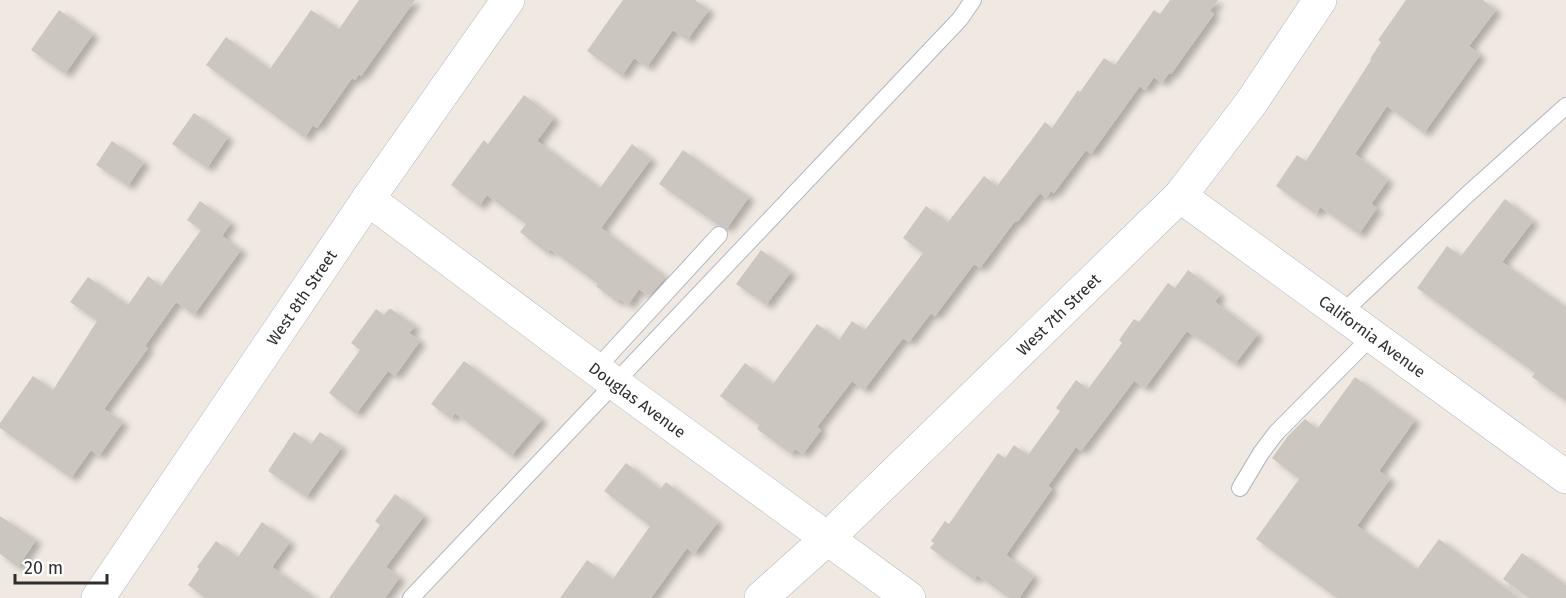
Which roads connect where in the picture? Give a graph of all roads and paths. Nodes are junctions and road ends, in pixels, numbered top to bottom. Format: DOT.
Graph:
graph roads {
  1 [pos="508,0"];
  2 [pos="973,0"];
  3 [pos="1320,0"];
  4 [pos="1566,106"];
  5 [pos="1180,196"];
  6 [pos="368,199"];
  7 [pos="719,235"];
  8 [pos="1341,314"];
  9 [pos="1372,336"];
  10 [pos="605,376"];
  11 [pos="1566,477"];
  12 [pos="1240,488"];
  13 [pos="828,538"];
  14 [pos="98,598"];
  15 [pos="411,598"];
  16 [pos="761,598"];
  17 [pos="909,598"];
  1 -- 6 [label="street, West 8th Street"];
  2 -- 10 [label="lane"];
  3 -- 5 [label="street, West 7th Street"];
  4 -- 8 [label="lane"];
  5 -- 8 [label="street, California Avenue"];
  5 -- 13 [label="street, West 7th Street"];
  6 -- 10 [label="street, Douglas Avenue"];
  6 -- 14 [label="street, West 8th Street"];
  7 -- 10 [label="lane"];
  8 -- 9 [label="street, California Avenue"];
  9 -- 11 [label="street, California Avenue"];
  9 -- 12 [label="lane"];
  10 -- 13 [label="street, Douglas Avenue"];
  10 -- 15 [label="lane"];
  13 -- 16 [label="street, West 7th Street"];
  13 -- 17 [label="street, Douglas Avenue"];
}
